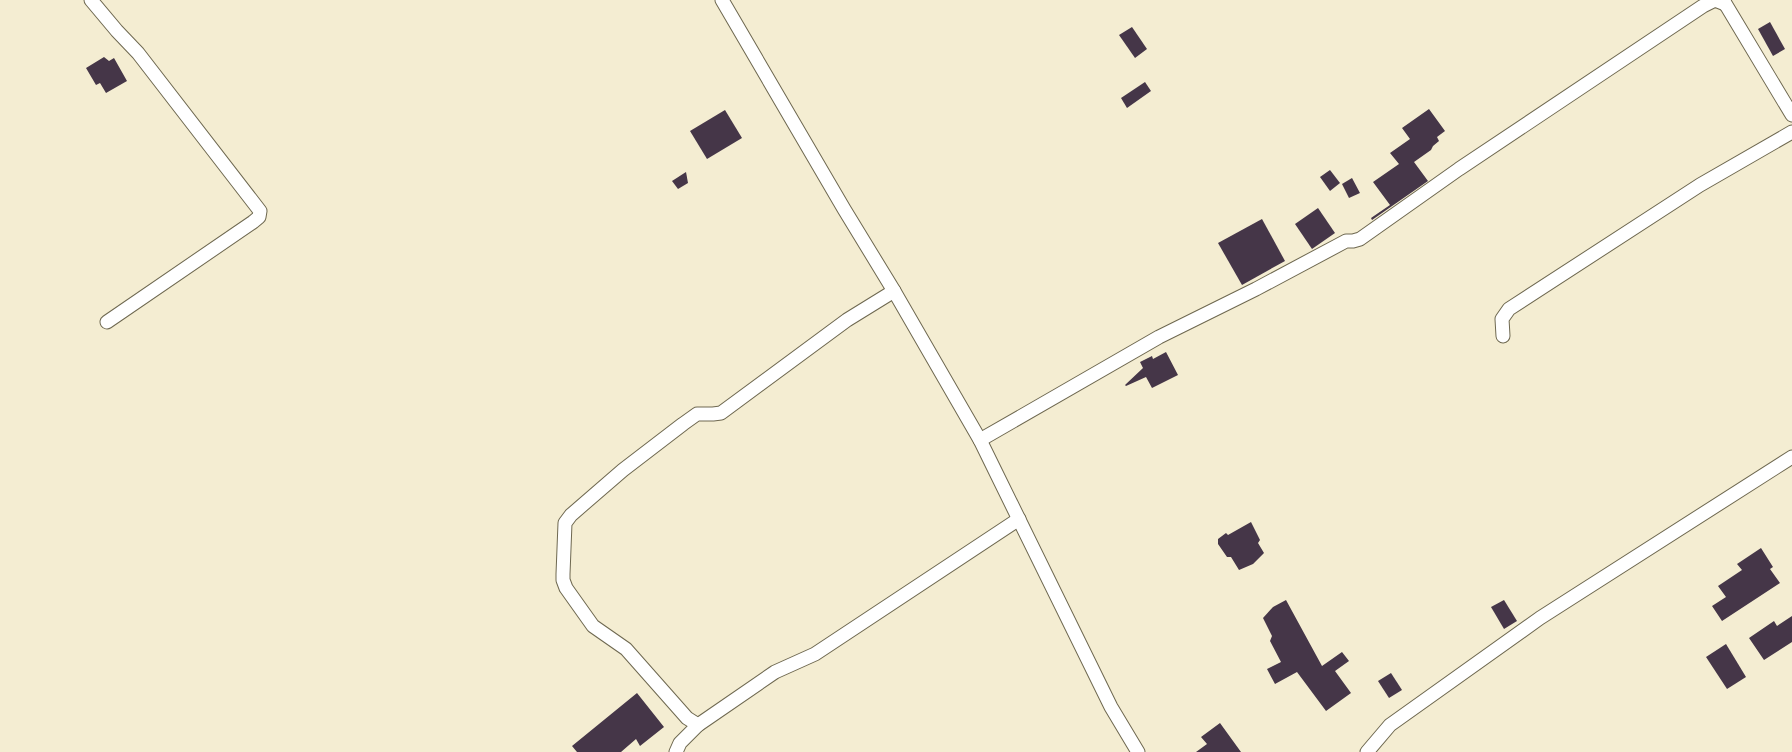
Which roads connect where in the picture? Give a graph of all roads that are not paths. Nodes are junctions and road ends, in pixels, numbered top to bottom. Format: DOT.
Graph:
graph roads {
  1 [pos="91,0"];
  2 [pos="722,0"];
  3 [pos="1724,2"];
  4 [pos="1792,115"];
  5 [pos="1792,132"];
  6 [pos="894,291"];
  7 [pos="107,322"];
  8 [pos="1503,336"];
  9 [pos="980,440"];
  10 [pos="1792,457"];
  11 [pos="1019,519"];
  12 [pos="698,725"];
  13 [pos="676,752"];
  14 [pos="1138,752"];
  15 [pos="1367,752"];
  1 -- 7 [label="street"];
  2 -- 6 [label="street"];
  3 -- 4 [label="street"];
  3 -- 9 [label="street"];
  5 -- 8 [label="street"];
  6 -- 9 [label="street"];
  6 -- 12 [label="street"];
  9 -- 11 [label="street"];
  10 -- 15 [label="street"];
  11 -- 12 [label="street"];
  11 -- 14 [label="street"];
  12 -- 13 [label="street"];
}
